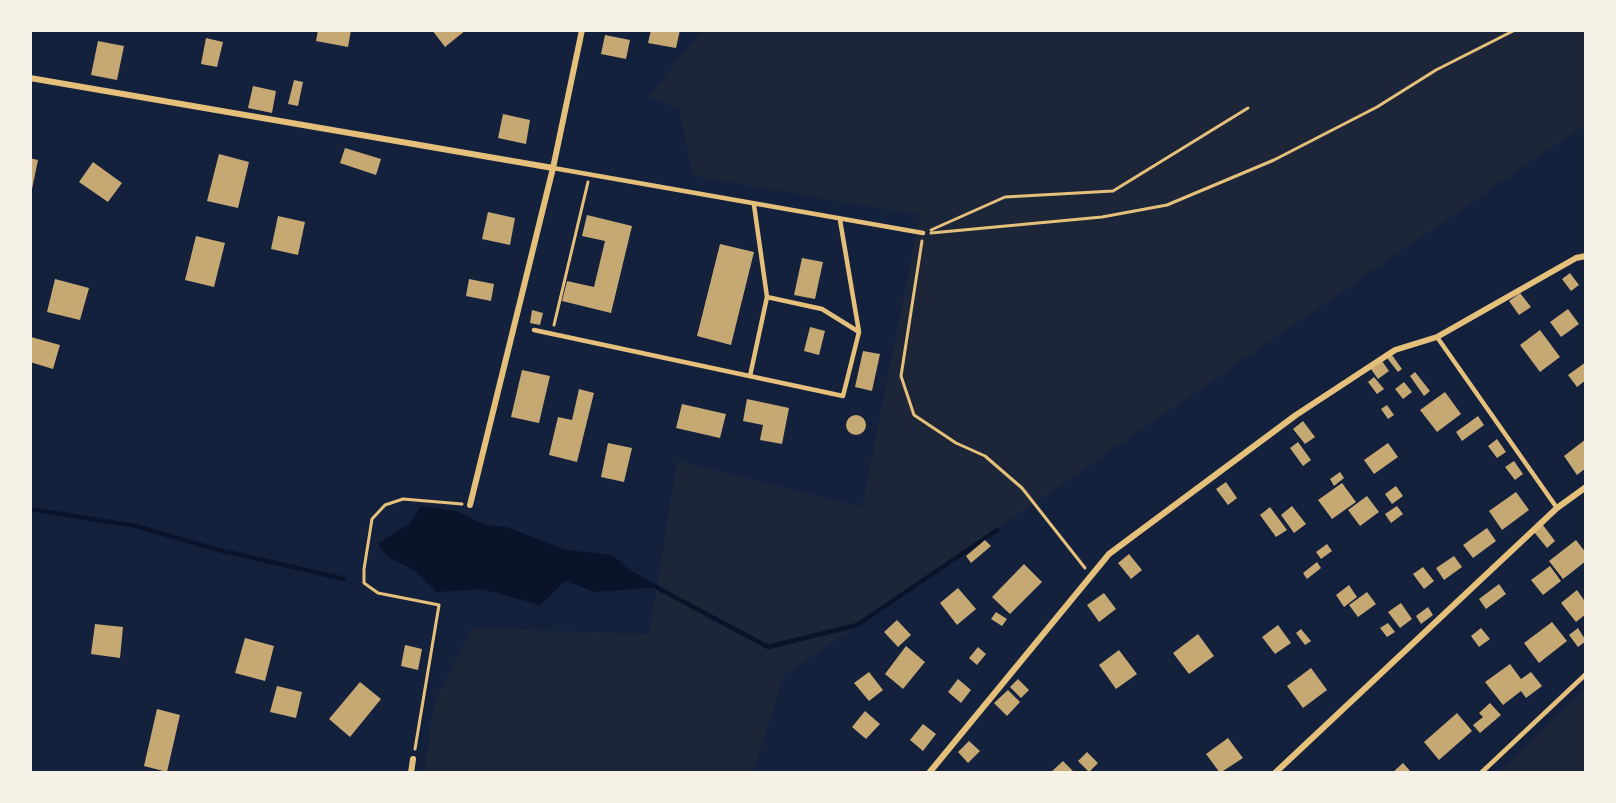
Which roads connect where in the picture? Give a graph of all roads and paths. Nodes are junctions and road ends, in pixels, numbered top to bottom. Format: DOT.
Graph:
graph roads {
  1 [pos="582,30"];
  2 [pos="1515,30"];
  3 [pos="30,78"];
  4 [pos="1248,108"];
  5 [pos="553,168"];
  6 [pos="589,175"];
  7 [pos="754,205"];
  8 [pos="840,220"];
  9 [pos="923,233"];
  10 [pos="1586,256"];
  11 [pos="767,297"];
  12 [pos="534,330"];
  13 [pos="859,332"];
  14 [pos="552,334"];
  15 [pos="1437,337"];
  16 [pos="750,376"];
  17 [pos="1586,487"];
  18 [pos="470,505"];
  19 [pos="1557,508"];
  20 [pos="1091,576"];
  21 [pos="1586,674"];
  22 [pos="413,759"];
  23 [pos="411,773"];
  24 [pos="929,773"];
  25 [pos="1275,773"];
  26 [pos="1481,773"];
  1 -- 5 [label="street"];
  2 -- 9 [label="path"];
  3 -- 5 [label="street"];
  4 -- 9 [label="path"];
  5 -- 6 [label="lane"];
  5 -- 18 [label="street"];
  6 -- 7 [label="lane"];
  6 -- 14 [label="path"];
  7 -- 8 [label="lane"];
  7 -- 11 [label="lane"];
  8 -- 9 [label="lane"];
  8 -- 13 [label="lane"];
  9 -- 20 [label="path"];
  10 -- 15 [label="street"];
  11 -- 13 [label="lane"];
  11 -- 16 [label="lane"];
  12 -- 14 [label="lane"];
  13 -- 16 [label="lane"];
  14 -- 16 [label="lane"];
  15 -- 19 [label="lane"];
  15 -- 20 [label="street"];
  17 -- 19 [label="street"];
  18 -- 22 [label="path"];
  19 -- 25 [label="street"];
  20 -- 24 [label="street"];
  21 -- 26 [label="lane"];
  22 -- 23 [label="street"];
}
